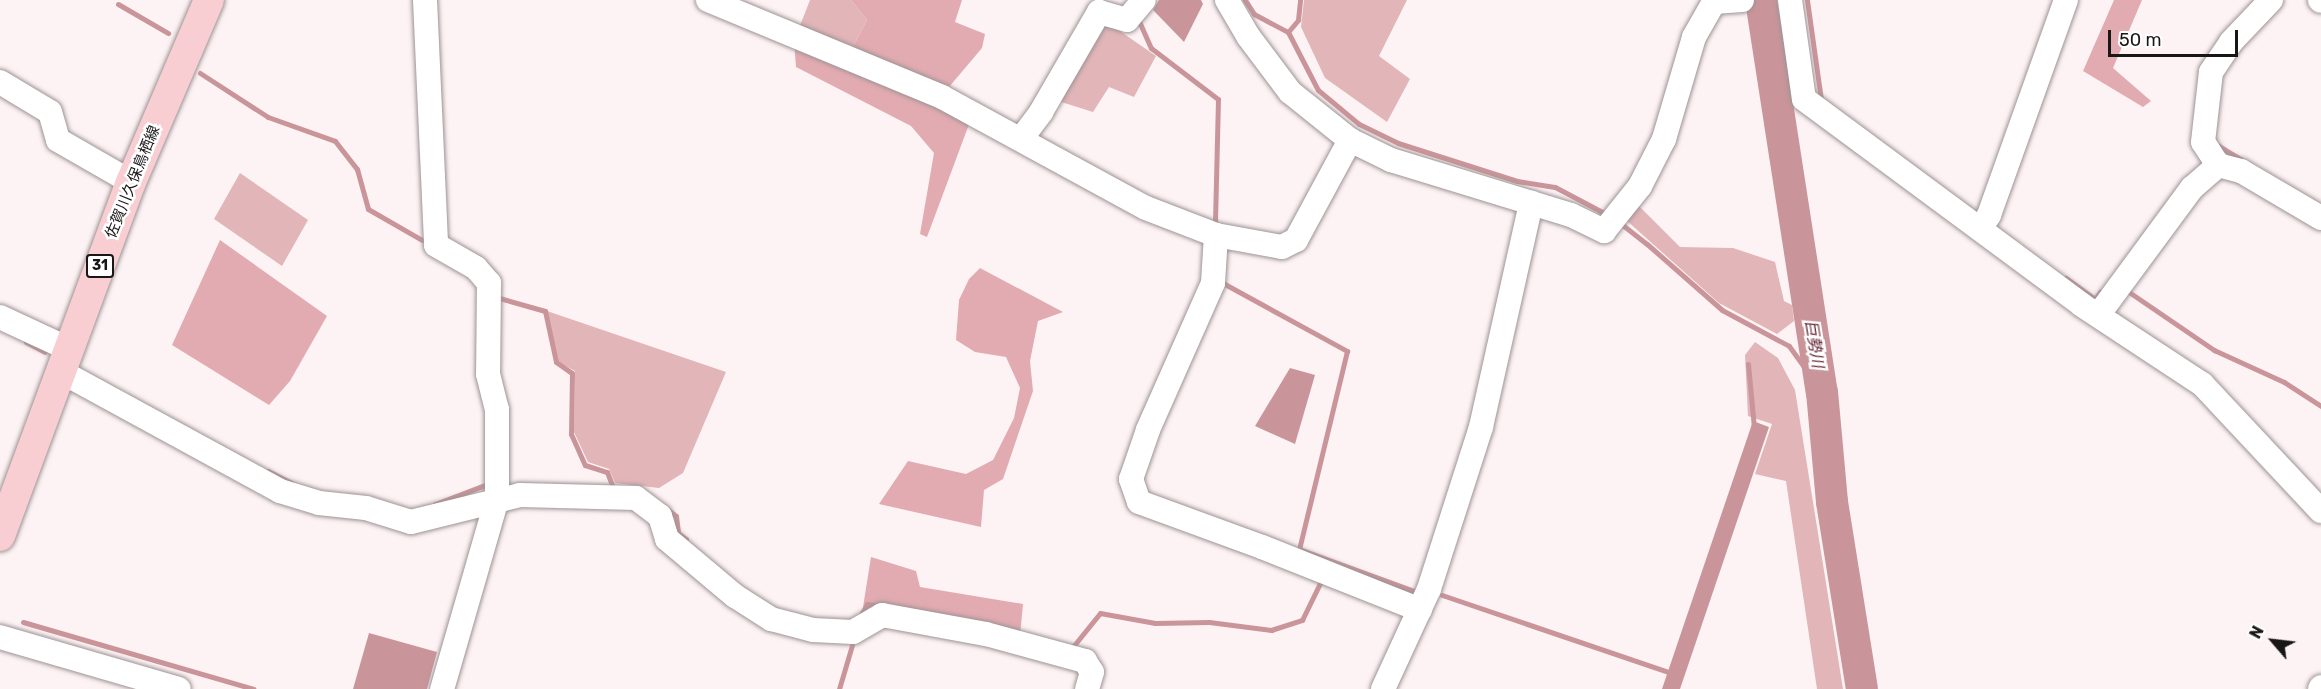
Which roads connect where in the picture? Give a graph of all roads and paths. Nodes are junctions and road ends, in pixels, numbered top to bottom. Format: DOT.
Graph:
graph roads {
  1 [pos="209,0"];
  2 [pos="425,0"];
  3 [pos="708,0"];
  4 [pos="1144,0"];
  5 [pos="1227,0"];
  6 [pos="1740,0"];
  7 [pos="1790,0"];
  8 [pos="2066,0"];
  9 [pos="2271,0"];
  10 [pos="1713,1"];
  11 [pos="0,82"];
  12 [pos="1021,139"];
  13 [pos="1350,140"];
  14 [pos="2218,165"];
  15 [pos="131,183"];
  16 [pos="1531,203"];
  17 [pos="2321,218"];
  18 [pos="1980,230"];
  19 [pos="1216,235"];
  20 [pos="2099,314"];
  21 [pos="0,317"];
  22 [pos="64,360"];
  23 [pos="497,498"];
  24 [pos="2321,511"];
  25 [pos="0,536"];
  26 [pos="1420,610"];
  27 [pos="0,637"];
  28 [pos="179,689"];
  29 [pos="442,689"];
  30 [pos="1087,689"];
  31 [pos="1383,689"];
  1 -- 15 [label="main road, 佐賀川久保鳥栖線 / 31"];
  2 -- 23 [label="street"];
  3 -- 12 [label="street"];
  4 -- 12 [label="street"];
  5 -- 13 [label="street"];
  6 -- 10 [label="street"];
  7 -- 18 [label="street"];
  8 -- 18 [label="street"];
  9 -- 14 [label="street"];
  10 -- 16 [label="street"];
  11 -- 15 [label="street"];
  12 -- 19 [label="street"];
  13 -- 16 [label="street"];
  13 -- 19 [label="street"];
  14 -- 17 [label="street"];
  14 -- 20 [label="street"];
  15 -- 22 [label="main road, 佐賀川久保鳥栖線 / 31"];
  16 -- 26 [label="street"];
  18 -- 20 [label="street"];
  19 -- 26 [label="street"];
  20 -- 24 [label="street"];
  21 -- 22 [label="street"];
  22 -- 23 [label="street"];
  22 -- 25 [label="main road, 佐賀川久保鳥栖線 / 31"];
  23 -- 29 [label="street"];
  23 -- 30 [label="street"];
  26 -- 31 [label="street"];
  27 -- 28 [label="street"];
}
